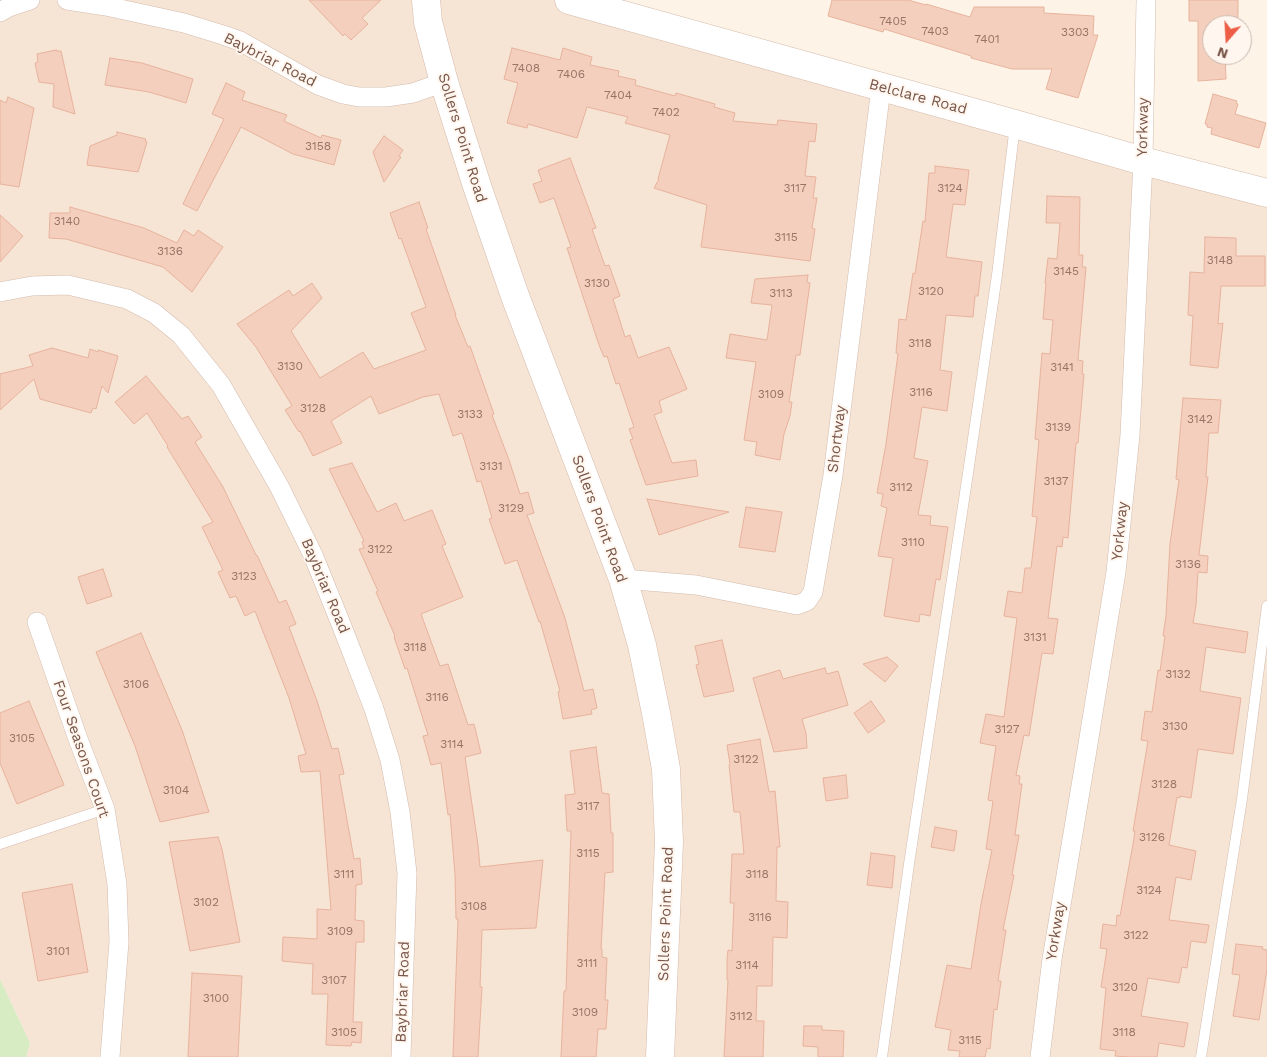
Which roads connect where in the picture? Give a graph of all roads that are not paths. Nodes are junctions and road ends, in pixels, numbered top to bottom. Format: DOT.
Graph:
graph roads {
  1 [pos="30,0"];
  2 [pos="67,0"];
  3 [pos="426,0"];
  4 [pos="569,0"];
  5 [pos="1146,0"];
  6 [pos="4,6"];
  7 [pos="444,82"];
  8 [pos="881,88"];
  9 [pos="1016,124"];
  10 [pos="1143,161"];
  11 [pos="1267,193"];
  12 [pos="0,292"];
  13 [pos="623,579"];
  14 [pos="1267,606"];
  15 [pos="38,622"];
  16 [pos="105,809"];
  17 [pos="0,844"];
  18 [pos="110,1057"];
  19 [pos="401,1057"];
  20 [pos="660,1057"];
  21 [pos="882,1057"];
  22 [pos="1040,1057"];
  23 [pos="1201,1057"];
  1 -- 6 [label="street"];
  2 -- 7 [label="street, Baybriar Road"];
  3 -- 7 [label="main road, Sollers Point Road"];
  4 -- 8 [label="main road, Belclare Road"];
  5 -- 10 [label="street, Yorkway"];
  7 -- 13 [label="main road, Sollers Point Road"];
  8 -- 9 [label="main road, Belclare Road"];
  8 -- 13 [label="street, Shortway"];
  9 -- 10 [label="main road, Belclare Road"];
  9 -- 21 [label="lane"];
  10 -- 11 [label="main road, Belclare Road"];
  10 -- 22 [label="street, Yorkway"];
  12 -- 19 [label="street, Baybriar Road"];
  13 -- 20 [label="main road, Sollers Point Road"];
  14 -- 23 [label="lane"];
  15 -- 16 [label="street, Four Seasons Court"];
  16 -- 17 [label="lane"];
  16 -- 18 [label="street, Four Seasons Court"];
}
